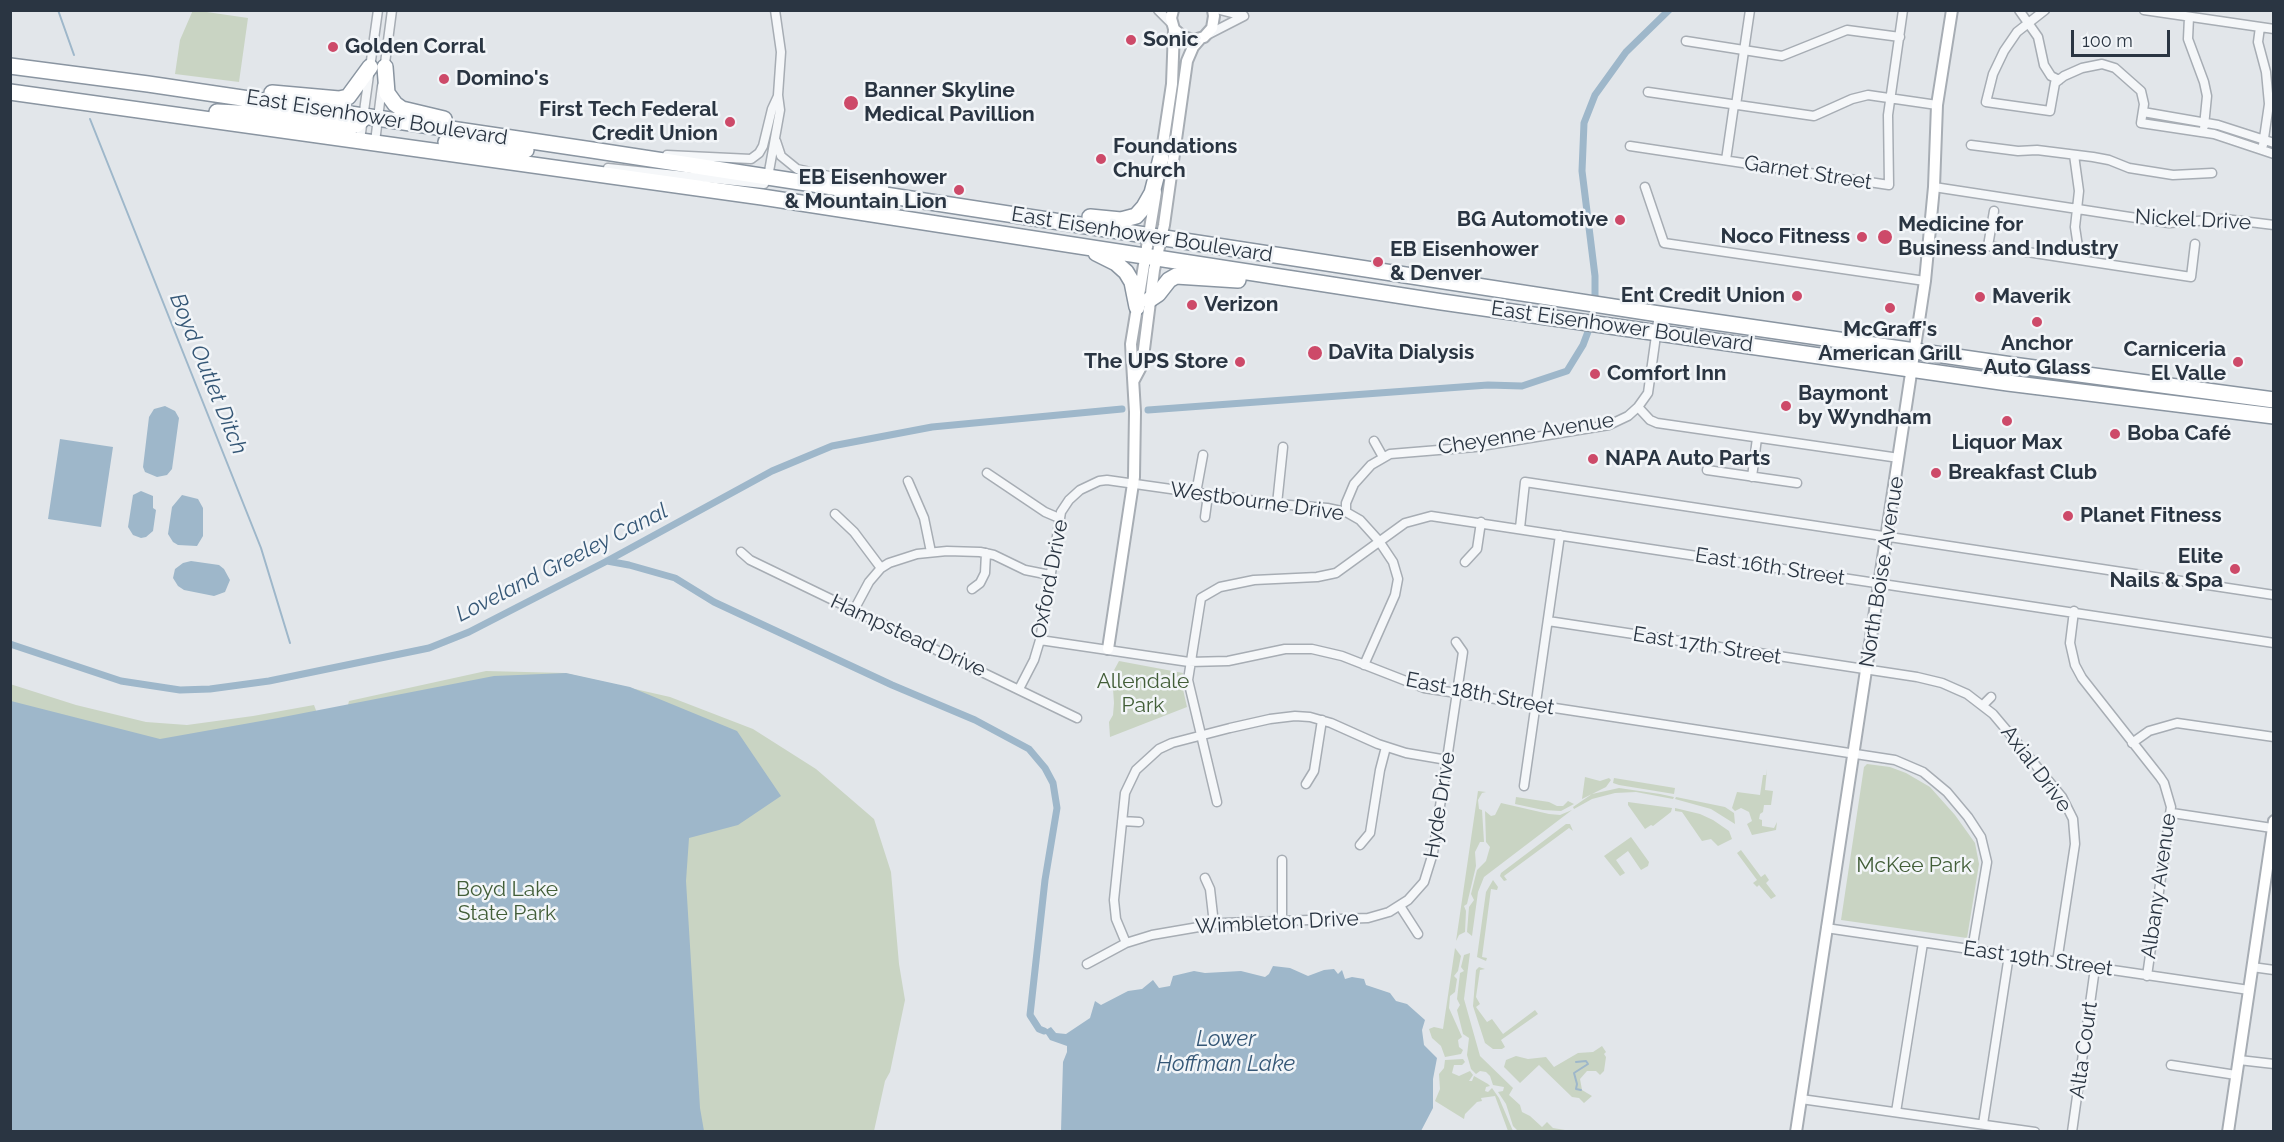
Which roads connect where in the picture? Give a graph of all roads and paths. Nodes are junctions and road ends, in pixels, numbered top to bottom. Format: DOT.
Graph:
graph roads {
  1 [pos="378,10"];
  2 [pos="392,10"];
  3 [pos="775,10"];
  4 [pos="1158,10"];
  5 [pos="1173,10"];
  6 [pos="1213,10"];
  7 [pos="1220,10"];
  8 [pos="1750,10"];
  9 [pos="1903,10"];
  10 [pos="1952,10"];
  11 [pos="2019,10"];
  12 [pos="2045,10"];
  13 [pos="2144,10"];
  14 [pos="2189,17"];
  15 [pos="2028,22"];
  16 [pos="1173,27"];
  17 [pos="2260,27"];
  18 [pos="2274,29"];
  19 [pos="1900,37"];
  20 [pos="1202,38"];
  21 [pos="1686,41"];
  22 [pos="1744,50"];
  23 [pos="10,66"];
  24 [pos="377,67"];
  25 [pos="2059,80"];
  26 [pos="148,84"];
  27 [pos="10,92"];
  28 [pos="1648,92"];
  29 [pos="778,95"];
  30 [pos="1890,98"];
  31 [pos="1735,105"];
  32 [pos="1937,105"];
  33 [pos="2271,107"];
  34 [pos="2142,112"];
  35 [pos="163,113"];
  36 [pos="368,118"];
  37 [pos="2204,122"];
  38 [pos="2202,132"];
  39 [pos="504,138"];
  40 [pos="370,139"];
  41 [pos="776,139"];
  42 [pos="2269,142"];
  43 [pos="1971,145"];
  44 [pos="1630,146"];
  45 [pos="592,150"];
  46 [pos="2262,152"];
  47 [pos="2274,154"];
  48 [pos="2074,155"];
  49 [pos="1161,158"];
  50 [pos="1726,160"];
  51 [pos="557,168"];
  52 [pos="2212,173"];
  53 [pos="768,177"];
  54 [pos="1645,187"];
  55 [pos="1934,188"];
  56 [pos="777,199"];
  57 [pos="930,201"];
  58 [pos="2077,209"];
  59 [pos="1994,211"];
  60 [pos="2274,225"];
  61 [pos="1155,237"];
  62 [pos="1038,239"];
  63 [pos="2195,244"];
  64 [pos="1150,257"];
  65 [pos="2080,260"];
  66 [pos="1274,276"];
  67 [pos="1925,281"];
  68 [pos="1143,304"];
  69 [pos="1659,314"];
  70 [pos="1656,331"];
  71 [pos="1914,351"];
  72 [pos="1911,369"];
  73 [pos="2123,381"];
  74 [pos="2054,389"];
  75 [pos="2274,400"];
  76 [pos="1638,407"];
  77 [pos="2274,416"];
  78 [pos="1757,438"];
  79 [pos="1374,441"];
  80 [pos="1283,447"];
  81 [pos="1203,455"];
  82 [pos="1383,457"];
  83 [pos="1899,458"];
  84 [pos="1707,470"];
  85 [pos="987,473"];
  86 [pos="1752,477"];
  87 [pos="908,481"];
  88 [pos="1133,483"];
  89 [pos="1797,483"];
  90 [pos="1196,493"];
  91 [pos="1208,495"];
  92 [pos="1277,504"];
  93 [pos="1346,512"];
  94 [pos="835,514"];
  95 [pos="1059,518"];
  96 [pos="1205,518"];
  97 [pos="1481,522"];
  98 [pos="1520,528"];
  99 [pos="1560,535"];
  100 [pos="1887,537"];
  101 [pos="1379,541"];
  102 [pos="741,552"];
  103 [pos="931,552"];
  104 [pos="986,553"];
  105 [pos="1465,562"];
  106 [pos="881,568"];
  107 [pos="1050,575"];
  108 [pos="1880,583"];
  109 [pos="972,589"];
  110 [pos="2274,595"];
  111 [pos="854,610"];
  112 [pos="2074,611"];
  113 [pos="1548,621"];
  114 [pos="1040,640"];
  115 [pos="1456,642"];
  116 [pos="2274,643"];
  117 [pos="1108,649"];
  118 [pos="1189,662"];
  119 [pos="1364,665"];
  120 [pos="1866,670"];
  121 [pos="1018,689"];
  122 [pos="1456,694"];
  123 [pos="1991,697"];
  124 [pos="1983,705"];
  125 [pos="1535,706"];
  126 [pos="1077,718"];
  127 [pos="1322,720"];
  128 [pos="1201,736"];
  129 [pos="2274,736"];
  130 [pos="2132,743"];
  131 [pos="1386,747"];
  132 [pos="1853,753"];
  133 [pos="1447,760"];
  134 [pos="1306,784"];
  135 [pos="1524,786"];
  136 [pos="1217,802"];
  137 [pos="2172,813"];
  138 [pos="1122,821"];
  139 [pos="1139,822"];
  140 [pos="2273,825"];
  141 [pos="1360,845"];
  142 [pos="1282,860"];
  143 [pos="2269,877"];
  144 [pos="1205,878"];
  145 [pos="1400,906"];
  146 [pos="1282,921"];
  147 [pos="1214,924"];
  148 [pos="1826,928"];
  149 [pos="1418,934"];
  150 [pos="1126,943"];
  151 [pos="1923,943"];
  152 [pos="1972,950"];
  153 [pos="2009,955"];
  154 [pos="2057,962"];
  155 [pos="1087,964"];
  156 [pos="2096,968"];
  157 [pos="2252,968"];
  158 [pos="2274,970"];
  159 [pos="2147,976"];
  160 [pos="2249,990"];
  161 [pos="2239,1060"];
  162 [pos="2274,1064"];
  163 [pos="2171,1065"];
  164 [pos="2236,1075"];
  165 [pos="1801,1099"];
  166 [pos="1896,1112"];
  167 [pos="1983,1124"];
  168 [pos="1796,1131"];
  169 [pos="2035,1131"];
  170 [pos="2072,1131"];
  171 [pos="2228,1131"];
  1 -- 24 [label="street"];
  2 -- 24 [label="street"];
  3 -- 29 [label="street"];
  4 -- 16 [label="street"];
  5 -- 16 [label="street"];
  6 -- 20 [label="street"];
  7 -- 20 [label="street"];
  8 -- 22 [label="street"];
  9 -- 19 [label="street"];
  10 -- 32 [label="street, North Boise Avenue"];
  11 -- 15 [label="street"];
  12 -- 15 [label="street"];
  13 -- 14 [label="street"];
  14 -- 17 [label="street"];
  14 -- 37 [label="street"];
  15 -- 25 [label="street"];
  15 -- 25 [label="street"];
  16 -- 20 [label="street"];
  16 -- 49 [label="street"];
  17 -- 18 [label="street"];
  17 -- 33 [label="street"];
  19 -- 22 [label="street"];
  19 -- 30 [label="street"];
  20 -- 61 [label="street"];
  21 -- 22 [label="street"];
  22 -- 31 [label="street"];
  23 -- 26 [label="highway, East Eisenhower Boulevard"];
  24 -- 26 [label="highway"];
  24 -- 36 [label="street"];
  24 -- 36 [label="street"];
  24 -- 39 [label="highway"];
  25 -- 34 [label="street"];
  26 -- 36 [label="highway, East Eisenhower Boulevard"];
  27 -- 35 [label="highway, East Eisenhower Boulevard"];
  28 -- 31 [label="street"];
  29 -- 41 [label="street"];
  29 -- 45 [label="street"];
  30 -- 31 [label="street"];
  30 -- 32 [label="street"];
  30 -- 50 [label="street, Garnet Street"];
  31 -- 50 [label="street"];
  32 -- 55 [label="street, North Boise Avenue"];
  33 -- 42 [label="street"];
  34 -- 37 [label="street"];
  34 -- 38 [label="street"];
  35 -- 36 [label="highway"];
  35 -- 40 [label="highway, East Eisenhower Boulevard"];
  36 -- 39 [label="highway, East Eisenhower Boulevard"];
  36 -- 40 [label="street"];
  36 -- 40 [label="street"];
  37 -- 38 [label="street"];
  37 -- 42 [label="street"];
  38 -- 46 [label="street"];
  39 -- 45 [label="highway, East Eisenhower Boulevard"];
  40 -- 45 [label="highway"];
  40 -- 51 [label="highway, East Eisenhower Boulevard"];
  41 -- 53 [label="street"];
  41 -- 57 [label="street"];
  42 -- 46 [label="street"];
  43 -- 48 [label="street"];
  44 -- 50 [label="street, Garnet Street"];
  45 -- 53 [label="highway, East Eisenhower Boulevard"];
  46 -- 47 [label="street"];
  48 -- 52 [label="street"];
  48 -- 58 [label="street"];
  49 -- 57 [label="highway"];
  49 -- 61 [label="street"];
  51 -- 53 [label="street"];
  51 -- 56 [label="highway, East Eisenhower Boulevard"];
  53 -- 57 [label="highway, East Eisenhower Boulevard"];
  54 -- 67 [label="street"];
  55 -- 58 [label="street, Nickel Drive"];
  55 -- 67 [label="street, North Boise Avenue"];
  56 -- 57 [label="highway"];
  56 -- 62 [label="highway, East Eisenhower Boulevard"];
  57 -- 61 [label="highway, East Eisenhower Boulevard"];
  58 -- 60 [label="street, Nickel Drive"];
  58 -- 65 [label="street"];
  59 -- 65 [label="street"];
  61 -- 64 [label="street"];
  61 -- 69 [label="highway, East Eisenhower Boulevard"];
  62 -- 64 [label="highway, East Eisenhower Boulevard"];
  62 -- 68 [label="highway"];
  63 -- 65 [label="street"];
  64 -- 66 [label="highway, East Eisenhower Boulevard"];
  64 -- 68 [label="street"];
  66 -- 68 [label="highway"];
  66 -- 70 [label="highway, East Eisenhower Boulevard"];
  67 -- 71 [label="street, North Boise Avenue"];
  68 -- 88 [label="street"];
  69 -- 70 [label="street, Cheyenne Avenue"];
  69 -- 71 [label="highway, East Eisenhower Boulevard"];
  70 -- 72 [label="highway, East Eisenhower Boulevard"];
  70 -- 76 [label="street, Cheyenne Avenue"];
  71 -- 72 [label="street, North Boise Avenue"];
  71 -- 73 [label="highway, East Eisenhower Boulevard"];
  72 -- 74 [label="highway, East Eisenhower Boulevard"];
  72 -- 83 [label="street, North Boise Avenue"];
  73 -- 74 [label="highway"];
  73 -- 75 [label="highway, East Eisenhower Boulevard"];
  74 -- 77 [label="highway, East Eisenhower Boulevard"];
  76 -- 78 [label="street"];
  76 -- 82 [label="street, Cheyenne Avenue"];
  78 -- 83 [label="street"];
  78 -- 86 [label="street"];
  79 -- 82 [label="street"];
  80 -- 92 [label="street"];
  81 -- 90 [label="street"];
  82 -- 93 [label="street, Cheyenne Avenue"];
  83 -- 100 [label="street, North Boise Avenue"];
  84 -- 86 [label="street"];
  85 -- 95 [label="street"];
  86 -- 89 [label="street"];
  87 -- 103 [label="street"];
  88 -- 90 [label="street, Westbourne Drive"];
  88 -- 95 [label="street, Oxford Drive"];
  88 -- 117 [label="street"];
  90 -- 91 [label="street, Westbourne Drive"];
  91 -- 92 [label="street, Westbourne Drive"];
  91 -- 96 [label="street"];
  92 -- 93 [label="street, Westbourne Drive"];
  93 -- 101 [label="street, Westbourne Drive"];
  94 -- 106 [label="street"];
  95 -- 107 [label="street, Oxford Drive"];
  97 -- 98 [label="street, East 16th Street"];
  97 -- 101 [label="street, East 16th Street"];
  97 -- 105 [label="street"];
  98 -- 99 [label="street, East 16th Street"];
  98 -- 100 [label="street"];
  99 -- 108 [label="street, East 16th Street"];
  99 -- 113 [label="street"];
  100 -- 108 [label="street, North Boise Avenue"];
  100 -- 110 [label="street"];
  101 -- 118 [label="street, East 16th Street"];
  101 -- 119 [label="street, Westbourne Drive"];
  102 -- 111 [label="street, Hampstead Drive"];
  103 -- 104 [label="street"];
  103 -- 106 [label="street"];
  104 -- 107 [label="street"];
  104 -- 109 [label="street"];
  106 -- 111 [label="street"];
  107 -- 114 [label="street, Oxford Drive"];
  108 -- 112 [label="street, East 16th Street"];
  108 -- 120 [label="street, North Boise Avenue"];
  111 -- 121 [label="street, Hampstead Drive"];
  112 -- 116 [label="street, East 16th Street"];
  112 -- 130 [label="street, Albany Avenue"];
  113 -- 120 [label="street, East 17th Street"];
  113 -- 125 [label="street"];
  114 -- 117 [label="street, East 18th Street"];
  114 -- 121 [label="street, Oxford Drive"];
  115 -- 122 [label="street, Hyde Drive"];
  117 -- 118 [label="street, East 18th Street"];
  118 -- 119 [label="street, East 18th Street"];
  118 -- 128 [label="street"];
  119 -- 122 [label="street, East 18th Street"];
  120 -- 124 [label="street, Axial Drive"];
  120 -- 132 [label="street, North Boise Avenue"];
  121 -- 126 [label="street, Hampstead Drive"];
  122 -- 125 [label="street, East 18th Street"];
  122 -- 133 [label="street, Hyde Drive"];
  123 -- 124 [label="street"];
  124 -- 154 [label="street, Axial Drive"];
  125 -- 132 [label="street, East 18th Street"];
  125 -- 135 [label="street"];
  127 -- 128 [label="street"];
  127 -- 131 [label="street"];
  127 -- 134 [label="street"];
  128 -- 136 [label="street"];
  128 -- 138 [label="street"];
  129 -- 130 [label="street"];
  130 -- 137 [label="street, Albany Avenue"];
  131 -- 133 [label="street"];
  131 -- 141 [label="street"];
  132 -- 148 [label="street, North Boise Avenue"];
  132 -- 152 [label="street, East 18th Street"];
  133 -- 145 [label="street, Hyde Drive"];
  137 -- 140 [label="street"];
  137 -- 159 [label="street, Albany Avenue"];
  138 -- 139 [label="street"];
  138 -- 150 [label="street"];
  140 -- 143 [label="street"];
  142 -- 146 [label="street"];
  143 -- 157 [label="street"];
  144 -- 147 [label="street"];
  145 -- 146 [label="street, Wimbleton Drive"];
  145 -- 149 [label="street"];
  146 -- 147 [label="street, Wimbleton Drive"];
  147 -- 150 [label="street, Wimbleton Drive"];
  148 -- 151 [label="street, East 19th Street"];
  148 -- 165 [label="street, North Boise Avenue"];
  150 -- 155 [label="street, Wimbleton Drive"];
  151 -- 152 [label="street, East 19th Street"];
  151 -- 166 [label="street"];
  152 -- 153 [label="street, East 19th Street"];
  153 -- 154 [label="street, East 19th Street"];
  153 -- 167 [label="street"];
  154 -- 156 [label="street, East 19th Street"];
  156 -- 159 [label="street, East 19th Street"];
  156 -- 170 [label="street, Alta Court"];
  157 -- 158 [label="street"];
  157 -- 160 [label="street"];
  159 -- 160 [label="street, East 19th Street"];
  160 -- 161 [label="street"];
  161 -- 162 [label="street"];
  161 -- 164 [label="street"];
  163 -- 164 [label="street"];
  164 -- 171 [label="street"];
  165 -- 166 [label="street"];
  165 -- 168 [label="street, North Boise Avenue"];
  166 -- 167 [label="street"];
  167 -- 169 [label="street"];
}
